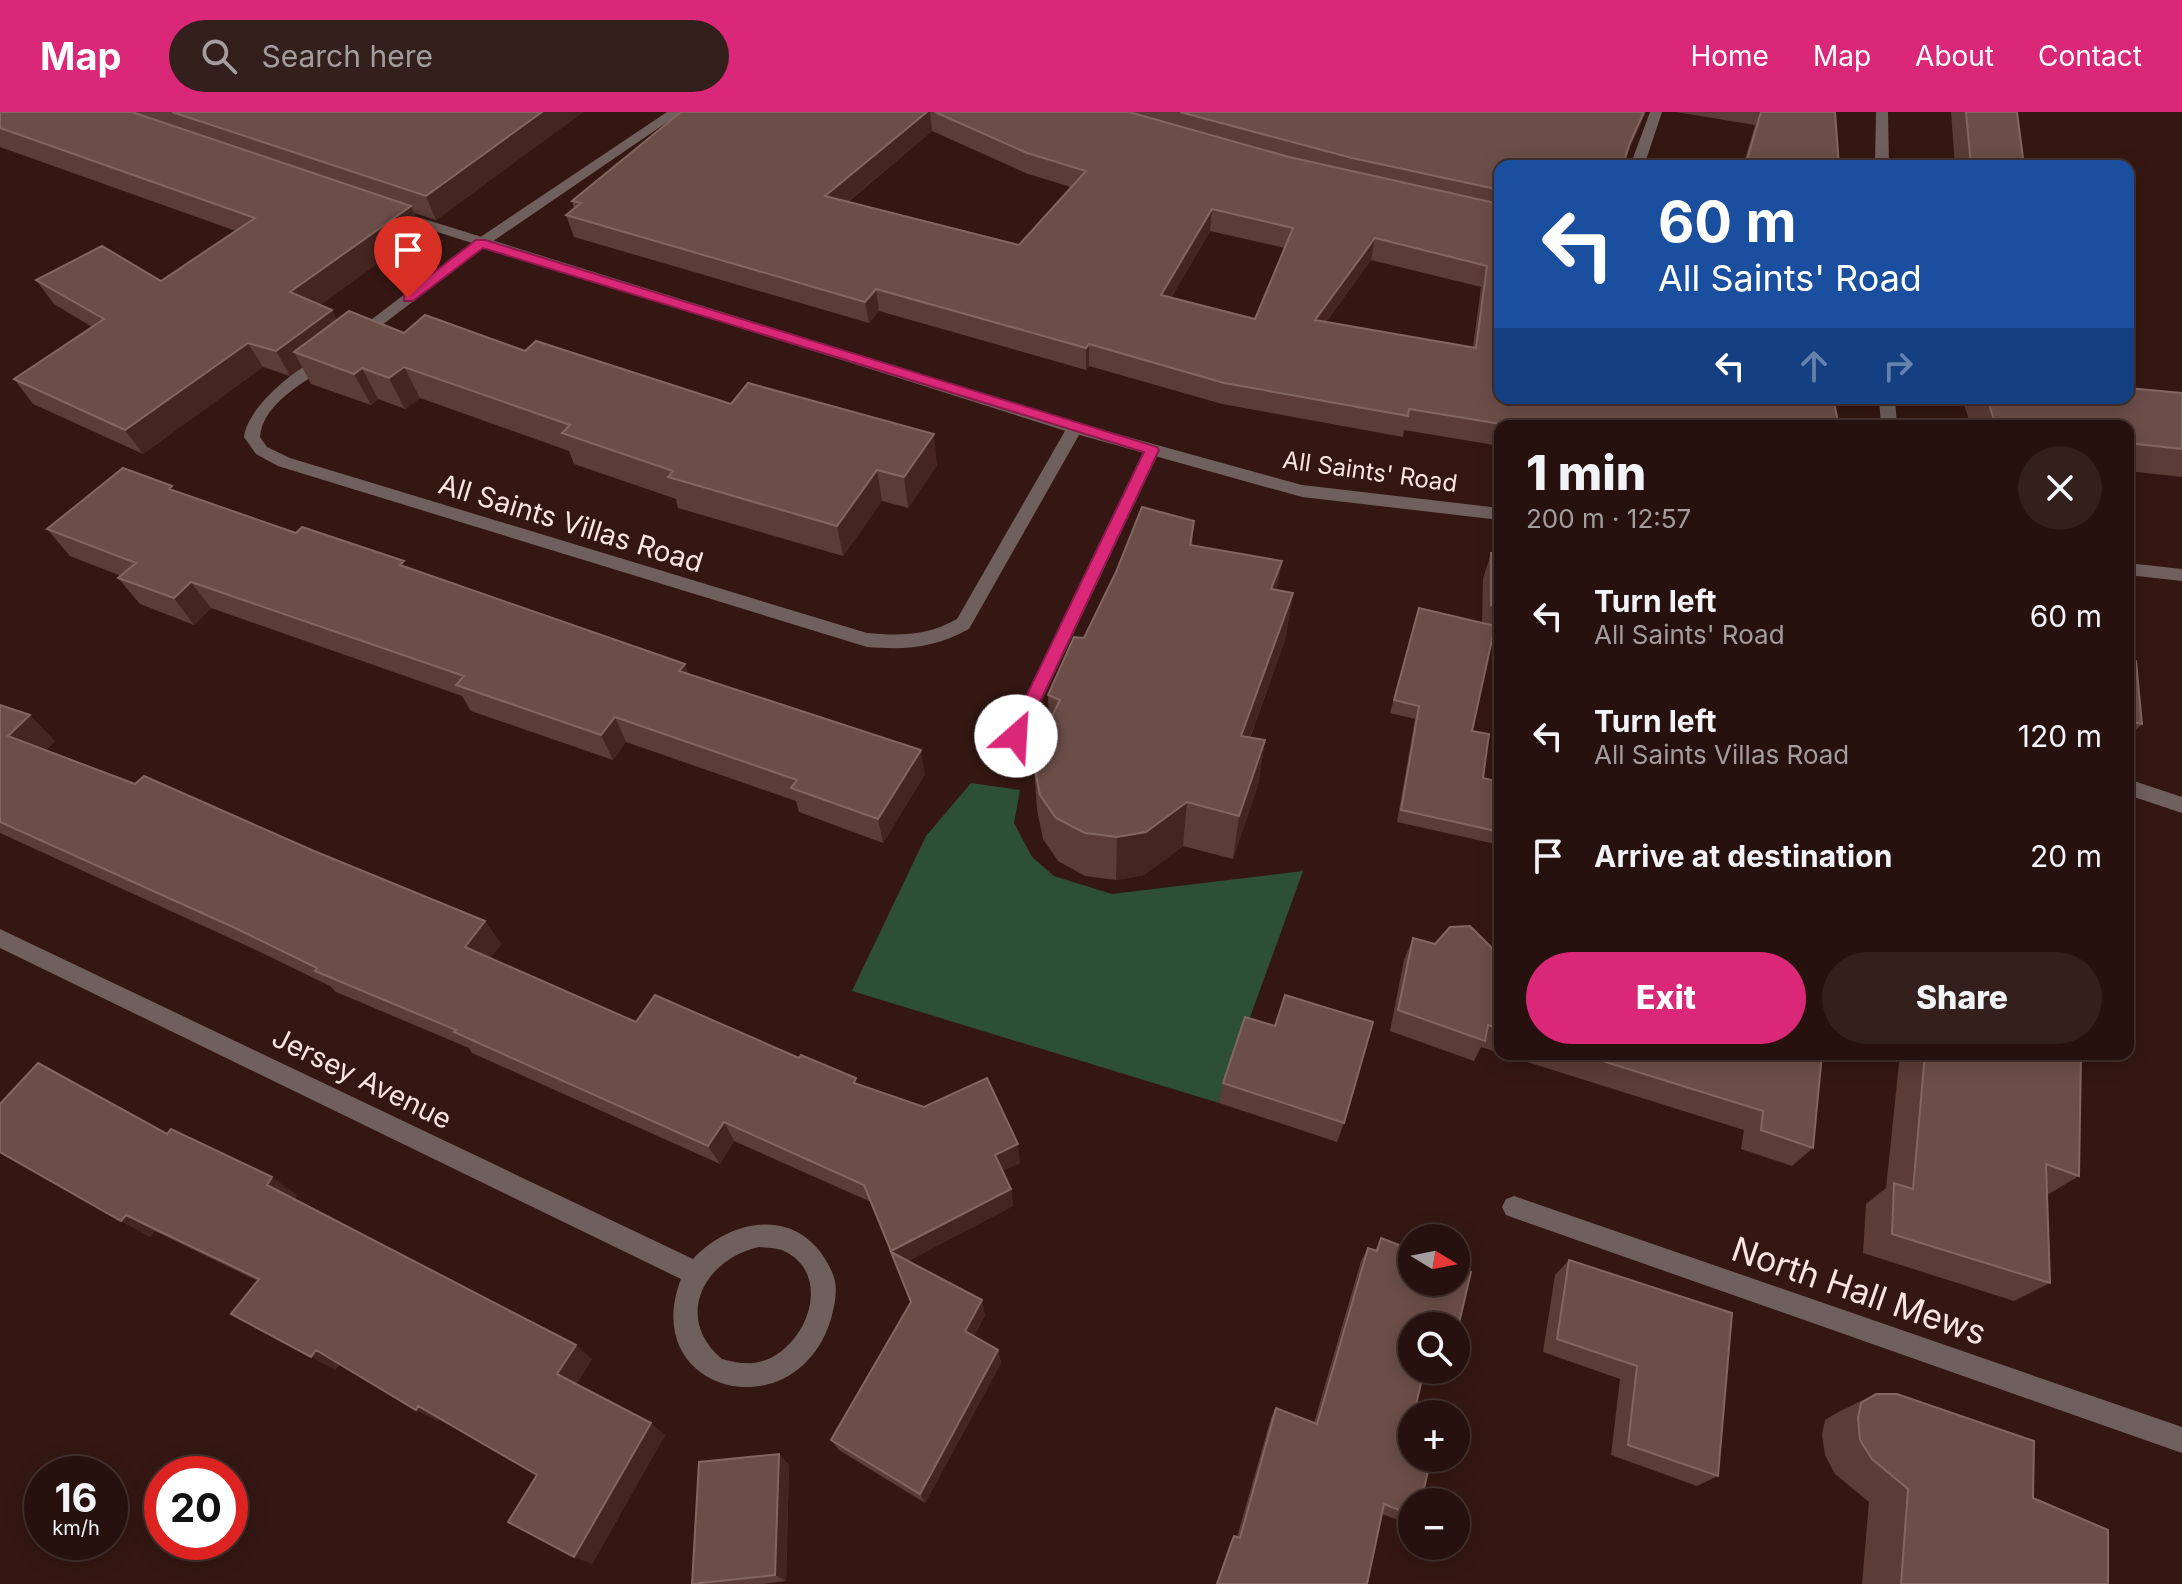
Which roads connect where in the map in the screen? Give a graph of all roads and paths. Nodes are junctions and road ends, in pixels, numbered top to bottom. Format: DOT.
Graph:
graph roads {
  1 [pos="676,112"];
  2 [pos="1656,112"];
  3 [pos="1882,112"];
  4 [pos="1639,160"];
  5 [pos="1882,160"];
  6 [pos="376,208"];
  7 [pos="481,243"];
  8 [pos="1075,428"];
  9 [pos="1152,450"];
  10 [pos="1494,513"];
  11 [pos="2134,570"];
  12 [pos="2182,575"];
  13 [pos="1016,736"];
  14 [pos="2134,789"];
  15 [pos="2182,805"];
  16 [pos="0,938"];
  17 [pos="1514,1207"];
  18 [pos="696,1273"];
  19 [pos="2182,1440"];
  1 -- 7 [label="street, All Saints Villas Road"];
  2 -- 4 [label="street"];
  3 -- 5 [label="street"];
  6 -- 7 [label="street, All Saints' Road"];
  7 -- 8 [label="street, All Saints' Road"];
  7 -- 8 [label="street, All Saints Villas Road"];
  8 -- 9 [label="street, All Saints' Road"];
  9 -- 10 [label="street, All Saints' Road"];
  9 -- 13 [label="street"];
  11 -- 12 [label="street"];
  14 -- 15 [label="street"];
  16 -- 18 [label="street, Jersey Avenue"];
  17 -- 19 [label="street, North Hall Mews"];
  18 -- 18 [label="street"];
}
